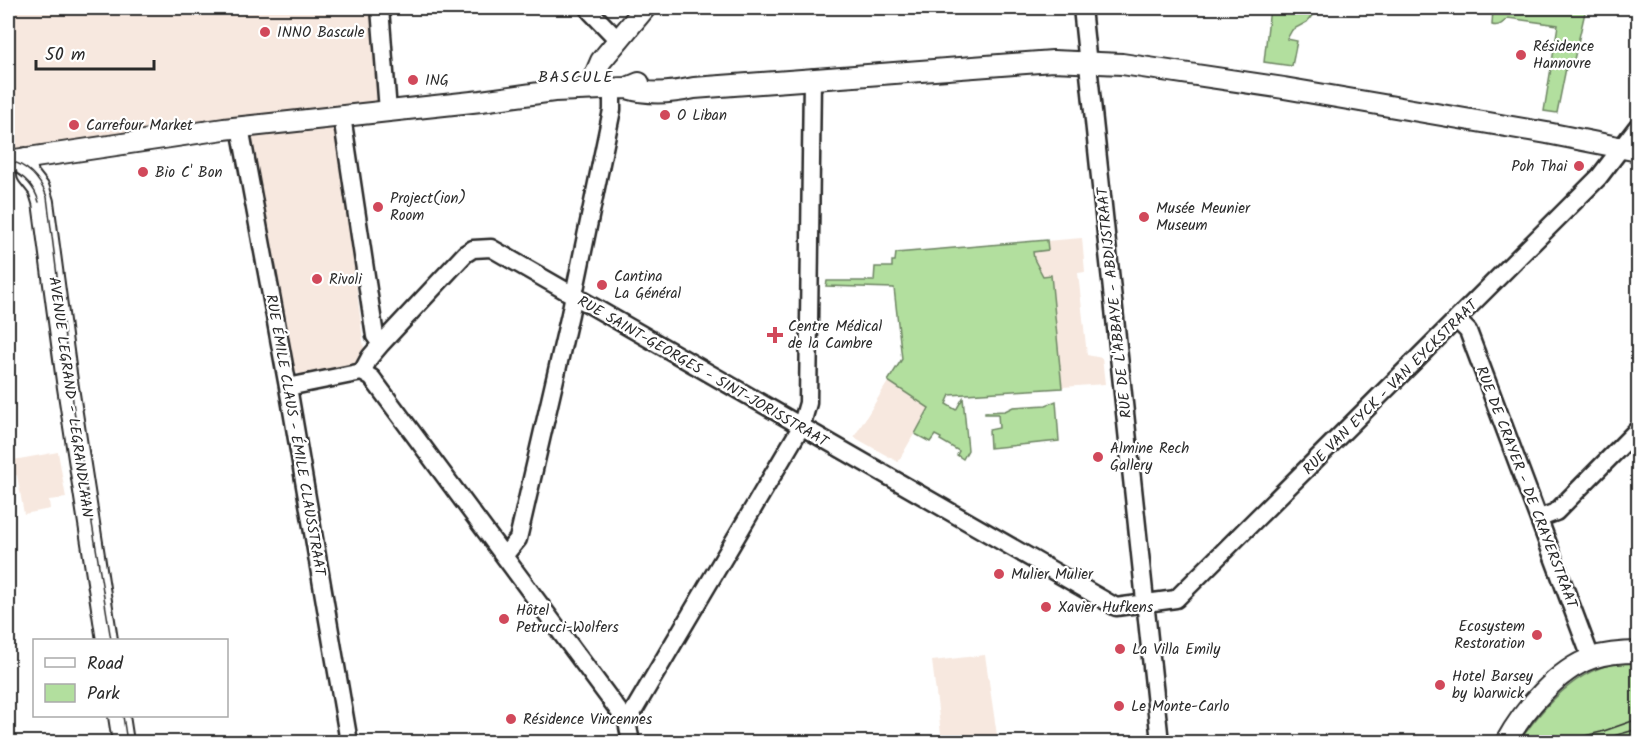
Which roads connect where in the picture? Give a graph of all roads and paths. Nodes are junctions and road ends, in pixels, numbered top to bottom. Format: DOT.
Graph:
graph roads {
  1 [pos="380,8"];
  2 [pos="589,8"];
  3 [pos="645,8"];
  4 [pos="1082,8"];
  5 [pos="618,40"];
  6 [pos="1088,63"];
  7 [pos="812,78"];
  8 [pos="611,88"];
  9 [pos="388,111"];
  10 [pos="342,116"];
  11 [pos="1638,126"];
  12 [pos="240,127"];
  13 [pos="1630,149"];
  14 [pos="16,160"];
  15 [pos="573,297"];
  16 [pos="1457,320"];
  17 [pos="381,344"];
  18 [pos="362,372"];
  19 [pos="288,387"];
  20 [pos="801,427"];
  21 [pos="1638,429"];
  22 [pos="1539,518"];
  23 [pos="504,556"];
  24 [pos="1145,604"];
  25 [pos="107,639"];
  26 [pos="1638,652"];
  27 [pos="1591,658"];
  28 [pos="118,717"];
  29 [pos="627,722"];
  30 [pos="123,742"];
  31 [pos="349,742"];
  32 [pos="631,742"];
  33 [pos="1160,742"];
  34 [pos="1506,742"];
  1 -- 9 [label="street"];
  2 -- 5 [label="street"];
  3 -- 5 [label="main road"];
  4 -- 6 [label="street, RUE DE L'ABBAYE - ABDIJSTRAAT"];
  5 -- 8 [label="main road"];
  6 -- 7 [label="main road"];
  6 -- 13 [label="main road"];
  6 -- 24 [label="street, RUE DE L'ABBAYE - ABDIJSTRAAT"];
  7 -- 8 [label="main road"];
  7 -- 20 [label="street"];
  8 -- 9 [label="main road"];
  8 -- 15 [label="street"];
  9 -- 10 [label="main road"];
  10 -- 12 [label="main road"];
  10 -- 17 [label="street"];
  11 -- 13 [label="street, RUE VAN EYCK - VAN EYCKSTRAAT"];
  12 -- 14 [label="main road"];
  12 -- 19 [label="street, RUE ÉMILE CLAUS - ÉMILE CLAUSSTRAAT"];
  13 -- 16 [label="street, RUE VAN EYCK - VAN EYCKSTRAAT"];
  14 -- 25 [label="main road, AVENUE LEGRAND - LEGRANDLAAN"];
  15 -- 17 [label="street, RUE SAINT-GEORGES - SINT-JORISSTRAAT"];
  15 -- 20 [label="street, RUE SAINT-GEORGES - SINT-JORISSTRAAT"];
  15 -- 23 [label="street"];
  16 -- 22 [label="street, RUE DE CRAYER - DE CRAYERSTRAAT"];
  16 -- 24 [label="street, RUE VAN EYCK - VAN EYCKSTRAAT"];
  17 -- 18 [label="street, RUE SAINT-GEORGES - SINT-JORISSTRAAT"];
  18 -- 19 [label="street"];
  18 -- 23 [label="street"];
  19 -- 31 [label="street, RUE ÉMILE CLAUS - ÉMILE CLAUSSTRAAT"];
  20 -- 24 [label="street, RUE SAINT-GEORGES - SINT-JORISSTRAAT"];
  20 -- 29 [label="street"];
  21 -- 22 [label="street"];
  22 -- 27 [label="street, RUE DE CRAYER - DE CRAYERSTRAAT"];
  23 -- 29 [label="street"];
  24 -- 33 [label="street, RUE DE L'ABBAYE - ABDIJSTRAAT"];
  26 -- 27 [label="main road"];
  27 -- 34 [label="main road"];
  28 -- 30 [label="main road"];
  29 -- 32 [label="street"];
}
